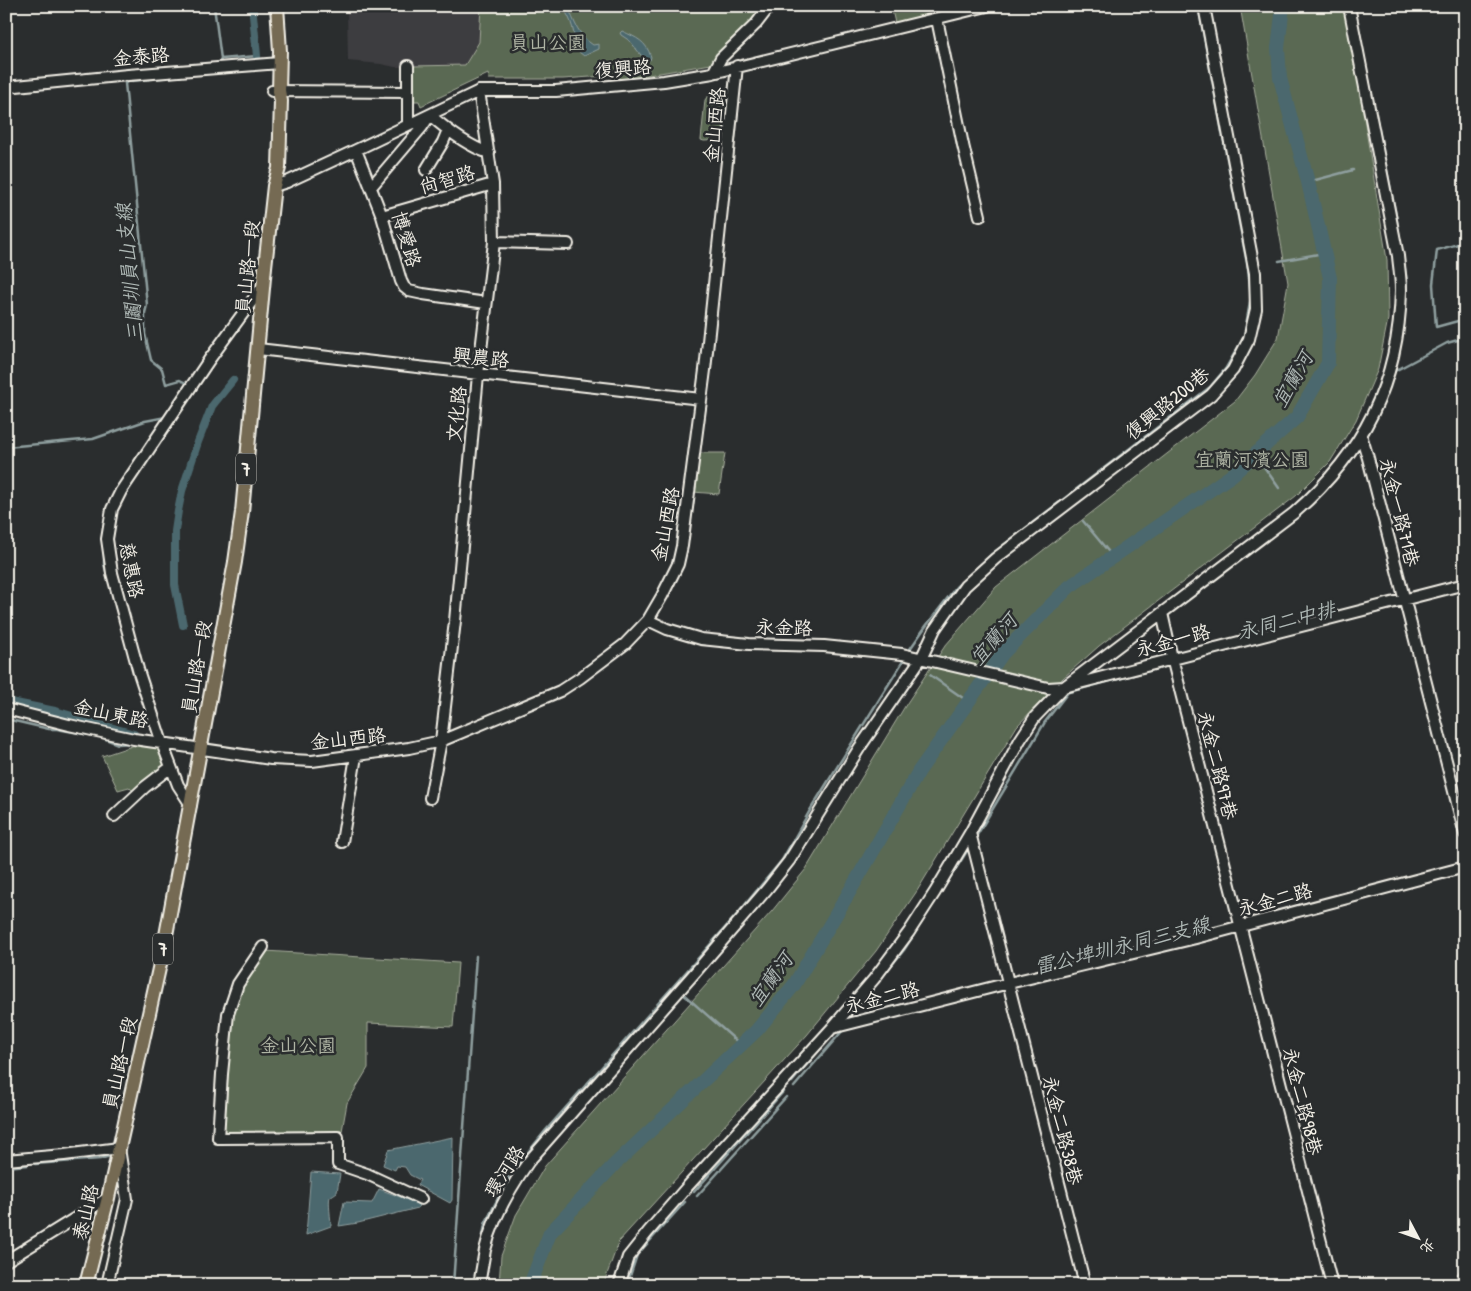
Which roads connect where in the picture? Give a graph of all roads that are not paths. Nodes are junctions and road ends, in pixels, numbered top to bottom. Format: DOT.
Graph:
graph roads {
  1 [pos="269,6"];
  2 [pos="277,6"];
  3 [pos="770,6"];
  4 [pos="988,6"];
  5 [pos="1204,6"];
  6 [pos="1349,6"];
  7 [pos="936,19"];
  8 [pos="276,63"];
  9 [pos="408,66"];
  10 [pos="737,66"];
  11 [pos="713,73"];
  12 [pos="6,87"];
  13 [pos="275,91"];
  14 [pos="479,91"];
  15 [pos="408,92"];
  16 [pos="430,115"];
  17 [pos="408,125"];
  18 [pos="448,130"];
  19 [pos="356,150"];
  20 [pos="489,153"];
  21 [pos="426,170"];
  22 [pos="493,184"];
  23 [pos="274,186"];
  24 [pos="371,187"];
  25 [pos="382,216"];
  26 [pos="980,216"];
  27 [pos="494,242"];
  28 [pos="568,244"];
  29 [pos="263,286"];
  30 [pos="486,303"];
  31 [pos="258,349"];
  32 [pos="478,374"];
  33 [pos="701,399"];
  34 [pos="1361,435"];
  35 [pos="1465,584"];
  36 [pos="1404,599"];
  37 [pos="1162,613"];
  38 [pos="648,620"];
  39 [pos="922,657"];
  40 [pos="1172,658"];
  41 [pos="939,662"];
  42 [pos="1064,687"];
  43 [pos="6,709"];
  44 [pos="441,742"];
  45 [pos="162,743"];
  46 [pos="201,750"];
  47 [pos="356,756"];
  48 [pos="171,767"];
  49 [pos="430,798"];
  50 [pos="191,805"];
  51 [pos="114,816"];
  52 [pos="970,832"];
  53 [pos="1465,834"];
  54 [pos="342,842"];
  55 [pos="1465,867"];
  56 [pos="1240,926"];
  57 [pos="263,947"];
  58 [pos="1009,983"];
  59 [pos="832,1028"];
  60 [pos="589,1093"];
  61 [pos="119,1148"];
  62 [pos="6,1160"];
  63 [pos="108,1198"];
  64 [pos="420,1199"];
  65 [pos="6,1261"];
  66 [pos="1465,1274"];
  67 [pos="86,1285"];
  68 [pos="107,1285"];
  69 [pos="480,1285"];
  70 [pos="619,1285"];
  71 [pos="1085,1285"];
  72 [pos="1332,1285"];
  73 [pos="1460,1285"];
  1 -- 8 [label="main road, 員山路一段 / 7"];
  2 -- 8 [label="main road, 員山路一段 / 7"];
  3 -- 11 [label="street"];
  4 -- 7 [label="street, 復興路"];
  5 -- 39 [label="street, 復興路200巷"];
  6 -- 34 [label="street"];
  7 -- 10 [label="street, 復興路"];
  7 -- 26 [label="street"];
  8 -- 12 [label="street, 金泰路"];
  8 -- 13 [label="main road, 員山路一段 / 7"];
  9 -- 15 [label="street"];
  10 -- 11 [label="street, 復興路"];
  10 -- 33 [label="street, 金山西路"];
  11 -- 14 [label="street, 復興路"];
  13 -- 15 [label="street"];
  13 -- 23 [label="main road, 員山路一段 / 7"];
  14 -- 16 [label="street, 復興路"];
  14 -- 20 [label="street, 文化路"];
  15 -- 17 [label="street"];
  16 -- 17 [label="street, 復興路"];
  16 -- 18 [label="street"];
  16 -- 24 [label="street"];
  17 -- 19 [label="street, 復興路"];
  18 -- 20 [label="street"];
  18 -- 21 [label="street"];
  19 -- 23 [label="street, 復興路"];
  19 -- 24 [label="street, 博愛路"];
  20 -- 22 [label="street, 文化路"];
  22 -- 25 [label="street, 尚智路"];
  22 -- 27 [label="street, 文化路"];
  23 -- 29 [label="main road, 員山路一段 / 7"];
  24 -- 25 [label="street, 博愛路"];
  25 -- 30 [label="street, 博愛路"];
  27 -- 28 [label="street"];
  27 -- 30 [label="street, 文化路"];
  29 -- 31 [label="main road, 員山路一段 / 7"];
  29 -- 45 [label="street, 慈惠路"];
  30 -- 32 [label="street, 文化路"];
  31 -- 32 [label="street, 興農路"];
  31 -- 46 [label="main road, 員山路一段 / 7"];
  32 -- 33 [label="street, 興農路"];
  32 -- 44 [label="street, 文化路"];
  33 -- 38 [label="street, 金山西路"];
  34 -- 36 [label="street, 永金一路71巷"];
  34 -- 37 [label="street"];
  35 -- 36 [label="street, 永金一路"];
  36 -- 40 [label="street, 永金一路"];
  36 -- 53 [label="street, 永金一路71巷"];
  37 -- 40 [label="street, 永金二路97巷"];
  37 -- 42 [label="street"];
  38 -- 39 [label="street, 永金路"];
  38 -- 44 [label="street, 金山西路"];
  39 -- 41 [label="street, 永金路"];
  39 -- 60 [label="street, 復興路200巷"];
  40 -- 42 [label="street, 永金一路"];
  40 -- 56 [label="street, 永金二路97巷"];
  41 -- 42 [label="street, 永金一路"];
  42 -- 52 [label="street"];
  43 -- 45 [label="street, 金山東路"];
  44 -- 47 [label="street, 金山西路"];
  44 -- 49 [label="street, 文化路"];
  45 -- 46 [label="street, 金山東路"];
  45 -- 48 [label="street, 慈惠路"];
  46 -- 47 [label="street, 金山西路"];
  46 -- 50 [label="main road, 員山路一段 / 7"];
  47 -- 54 [label="street"];
  48 -- 50 [label="street, 慈惠路"];
  48 -- 51 [label="street"];
  50 -- 61 [label="main road, 員山路一段 / 7"];
  52 -- 58 [label="street, 永金二路38巷"];
  52 -- 59 [label="street"];
  55 -- 56 [label="street, 永金二路"];
  56 -- 58 [label="street, 永金二路"];
  56 -- 72 [label="street, 永金二路98巷"];
  57 -- 64 [label="street"];
  58 -- 59 [label="street, 永金二路"];
  58 -- 71 [label="street, 永金二路38巷"];
  59 -- 70 [label="street"];
  60 -- 69 [label="street, 環河路"];
  61 -- 62 [label="street"];
  61 -- 63 [label="main road, 泰山路 / 7"];
  61 -- 68 [label="street"];
  63 -- 65 [label="street"];
  63 -- 67 [label="main road, 泰山路 / 7"];
  66 -- 73 [label="street"];
}
